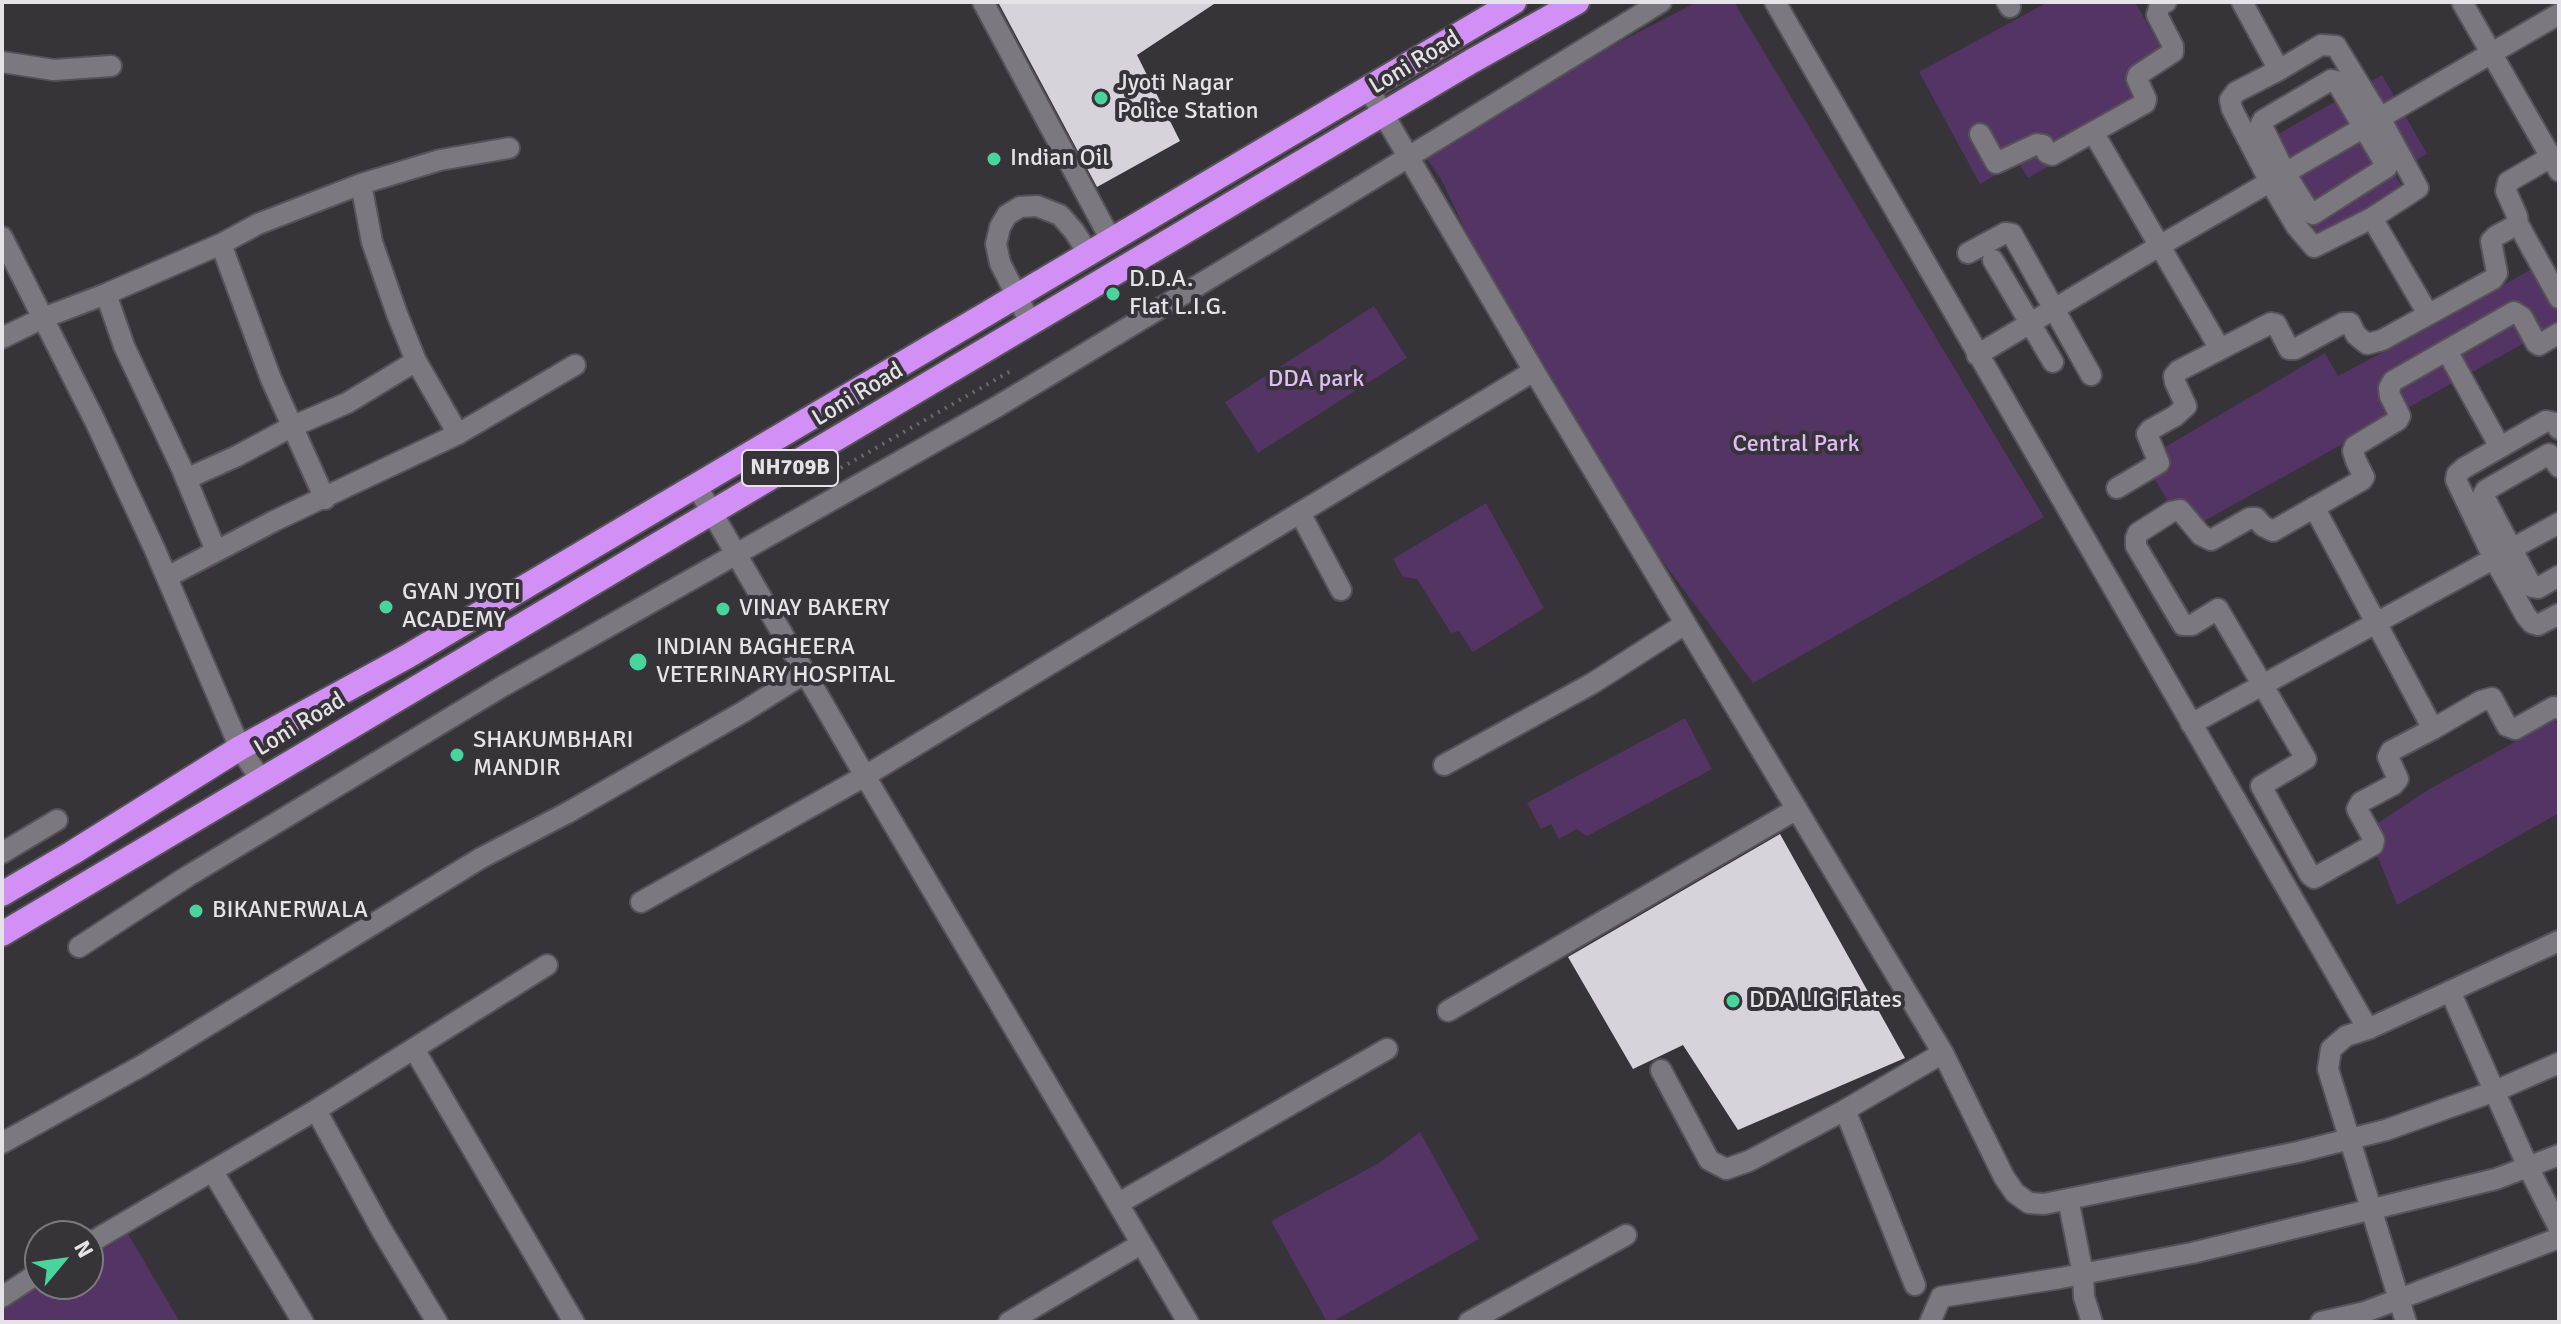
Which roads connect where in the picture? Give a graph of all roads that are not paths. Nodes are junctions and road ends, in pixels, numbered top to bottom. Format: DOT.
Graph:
graph roads {
  1 [pos="983,2"];
  2 [pos="1514,2"];
  3 [pos="1577,2"];
  4 [pos="1661,2"];
  5 [pos="1775,2"];
  6 [pos="2166,2"];
  7 [pos="2242,2"];
  8 [pos="2462,2"];
  9 [pos="2559,14"];
  10 [pos="2491,54"];
  11 [pos="2,62"];
  12 [pos="111,66"];
  13 [pos="2279,70"];
  14 [pos="1368,88"];
  15 [pos="1383,114"];
  16 [pos="2373,122"];
  17 [pos="2093,132"];
  18 [pos="1980,134"];
  19 [pos="509,148"];
  20 [pos="1408,157"];
  21 [pos="2555,164"];
  22 [pos="2278,178"];
  23 [pos="361,184"];
  24 [pos="2372,218"];
  25 [pos="2518,224"];
  26 [pos="2,237"];
  27 [pos="1111,240"];
  28 [pos="221,244"];
  29 [pos="2161,245"];
  30 [pos="1088,253"];
  31 [pos="1968,253"];
  32 [pos="1993,260"];
  33 [pos="106,294"];
  34 [pos="1016,296"];
  35 [pos="2559,298"];
  36 [pos="2053,310"];
  37 [pos="2428,314"];
  38 [pos="43,318"];
  39 [pos="2030,323"];
  40 [pos="1031,324"];
  41 [pos="2559,333"];
  42 [pos="2,338"];
  43 [pos="2220,349"];
  44 [pos="2447,351"];
  45 [pos="1977,355"];
  46 [pos="416,361"];
  47 [pos="2053,362"];
  48 [pos="575,365"];
  49 [pos="1534,371"];
  50 [pos="2091,375"];
  51 [pos="291,427"];
  52 [pos="2559,429"];
  53 [pos="458,434"];
  54 [pos="2500,447"];
  55 [pos="2559,467"];
  56 [pos="186,479"];
  57 [pos="696,485"];
  58 [pos="2117,488"];
  59 [pos="325,499"];
  60 [pos="2314,507"];
  61 [pos="1300,513"];
  62 [pos="712,514"];
  63 [pos="2559,523"];
  64 [pos="216,551"];
  65 [pos="736,554"];
  66 [pos="2503,554"];
  67 [pos="2559,576"];
  68 [pos="167,577"];
  69 [pos="1341,590"];
  70 [pos="2559,614"];
  71 [pos="2376,623"];
  72 [pos="1685,624"];
  73 [pos="805,673"];
  74 [pos="2263,685"];
  75 [pos="2559,709"];
  76 [pos="2191,724"];
  77 [pos="2433,729"];
  78 [pos="240,748"];
  79 [pos="1444,765"];
  80 [pos="865,776"];
  81 [pos="261,780"];
  82 [pos="1797,809"];
  83 [pos="57,820"];
  84 [pos="2,853"];
  85 [pos="2,894"];
  86 [pos="641,902"];
  87 [pos="2,934"];
  88 [pos="2559,941"];
  89 [pos="79,947"];
  90 [pos="547,965"];
  91 [pos="2450,991"];
  92 [pos="1448,1011"];
  93 [pos="2368,1029"];
  94 [pos="414,1049"];
  95 [pos="1387,1049"];
  96 [pos="1943,1053"];
  97 [pos="2559,1063"];
  98 [pos="1661,1070"];
  99 [pos="2495,1091"];
  100 [pos="316,1110"];
  101 [pos="1845,1110"];
  102 [pos="2350,1139"];
  103 [pos="2,1143"];
  104 [pos="2559,1155"];
  105 [pos="2528,1167"];
  106 [pos="213,1172"];
  107 [pos="2068,1199"];
  108 [pos="1119,1203"];
  109 [pos="2370,1211"];
  110 [pos="2559,1228"];
  111 [pos="104,1235"];
  112 [pos="1626,1235"];
  113 [pos="2559,1238"];
  114 [pos="1141,1244"];
  115 [pos="2083,1274"];
  116 [pos="24,1283"];
  117 [pos="1915,1285"];
  118 [pos="2,1297"];
  119 [pos="2399,1299"];
  120 [pos="303,1322"];
  121 [pos="437,1322"];
  122 [pos="574,1322"];
  123 [pos="1009,1322"];
  124 [pos="1188,1322"];
  125 [pos="1469,1322"];
  126 [pos="1930,1322"];
  127 [pos="2092,1322"];
  128 [pos="2321,1322"];
  129 [pos="2406,1322"];
  1 -- 27 [label="street"];
  2 -- 14 [label="highway, Loni Road / NH709B"];
  3 -- 15 [label="highway, Loni Road / NH709B"];
  4 -- 20 [label="street"];
  5 -- 45 [label="street"];
  6 -- 17 [label="street"];
  7 -- 13 [label="street"];
  8 -- 10 [label="street"];
  9 -- 10 [label="street"];
  10 -- 16 [label="street"];
  10 -- 21 [label="street"];
  11 -- 12 [label="street"];
  13 -- 16 [label="street"];
  13 -- 22 [label="street"];
  14 -- 15 [label="street"];
  14 -- 27 [label="highway, Loni Road / NH709B"];
  15 -- 20 [label="street"];
  15 -- 40 [label="highway, Loni Road / NH709B"];
  16 -- 22 [label="street"];
  16 -- 22 [label="street"];
  16 -- 22 [label="street"];
  16 -- 24 [label="street"];
  17 -- 18 [label="street"];
  17 -- 29 [label="street"];
  19 -- 23 [label="street"];
  20 -- 49 [label="street"];
  20 -- 65 [label="street"];
  21 -- 25 [label="street"];
  22 -- 24 [label="street"];
  22 -- 29 [label="street"];
  23 -- 28 [label="street"];
  23 -- 46 [label="street"];
  24 -- 37 [label="street"];
  25 -- 35 [label="street"];
  25 -- 37 [label="street"];
  26 -- 38 [label="street"];
  27 -- 30 [label="highway, Loni Road / NH709B"];
  28 -- 33 [label="street"];
  28 -- 51 [label="street"];
  29 -- 36 [label="street"];
  29 -- 43 [label="street"];
  30 -- 34 [label="highway, Loni Road / NH709B"];
  30 -- 34 [label="street"];
  31 -- 36 [label="street"];
  32 -- 39 [label="street"];
  33 -- 38 [label="street"];
  33 -- 56 [label="street"];
  34 -- 40 [label="street"];
  34 -- 57 [label="highway, Loni Road / NH709B"];
  36 -- 39 [label="street"];
  36 -- 50 [label="street"];
  37 -- 43 [label="street"];
  38 -- 42 [label="street"];
  38 -- 68 [label="street"];
  39 -- 45 [label="street"];
  39 -- 47 [label="street"];
  40 -- 62 [label="highway, Loni Road / NH709B"];
  41 -- 44 [label="street"];
  43 -- 58 [label="street"];
  44 -- 54 [label="street"];
  44 -- 60 [label="street"];
  45 -- 76 [label="street"];
  46 -- 51 [label="street"];
  46 -- 53 [label="street"];
  48 -- 53 [label="street"];
  49 -- 61 [label="street"];
  49 -- 72 [label="street"];
  51 -- 56 [label="street"];
  51 -- 59 [label="street"];
  52 -- 54 [label="street"];
  53 -- 59 [label="street"];
  54 -- 66 [label="street"];
  55 -- 66 [label="street"];
  56 -- 64 [label="street"];
  57 -- 62 [label="street"];
  57 -- 78 [label="highway, Loni Road / NH709B"];
  59 -- 64 [label="street"];
  60 -- 71 [label="street"];
  60 -- 74 [label="street"];
  61 -- 69 [label="street"];
  61 -- 80 [label="street"];
  62 -- 65 [label="street"];
  62 -- 81 [label="highway, Loni Road / NH709B"];
  63 -- 66 [label="street"];
  64 -- 68 [label="street"];
  65 -- 73 [label="street"];
  65 -- 89 [label="street"];
  66 -- 67 [label="street"];
  66 -- 70 [label="street"];
  66 -- 71 [label="street"];
  68 -- 78 [label="street"];
  71 -- 74 [label="street"];
  71 -- 77 [label="street"];
  72 -- 79 [label="street"];
  72 -- 82 [label="street"];
  73 -- 80 [label="street"];
  73 -- 103 [label="street"];
  74 -- 76 [label="street"];
  74 -- 77 [label="street"];
  75 -- 77 [label="street"];
  76 -- 93 [label="street"];
  78 -- 81 [label="street"];
  78 -- 85 [label="highway, Loni Road / NH709B"];
  80 -- 86 [label="street"];
  80 -- 108 [label="street"];
  81 -- 87 [label="highway, Loni Road / NH709B"];
  82 -- 92 [label="street"];
  82 -- 96 [label="street"];
  83 -- 84 [label="street"];
  88 -- 91 [label="street"];
  90 -- 94 [label="street"];
  91 -- 93 [label="street"];
  91 -- 99 [label="street"];
  93 -- 102 [label="street"];
  94 -- 100 [label="street"];
  94 -- 122 [label="street"];
  95 -- 108 [label="street"];
  96 -- 101 [label="street"];
  96 -- 107 [label="street"];
  97 -- 99 [label="street"];
  98 -- 101 [label="street"];
  99 -- 102 [label="street"];
  99 -- 105 [label="street"];
  100 -- 106 [label="street"];
  100 -- 121 [label="street"];
  101 -- 117 [label="street"];
  102 -- 107 [label="street"];
  102 -- 109 [label="street"];
  104 -- 105 [label="street"];
  105 -- 109 [label="street"];
  105 -- 110 [label="street"];
  106 -- 111 [label="street"];
  106 -- 120 [label="street"];
  107 -- 115 [label="street"];
  108 -- 114 [label="street"];
  109 -- 115 [label="street"];
  109 -- 119 [label="street"];
  112 -- 125 [label="street"];
  113 -- 119 [label="street"];
  114 -- 123 [label="street"];
  114 -- 124 [label="street"];
  115 -- 126 [label="street"];
  115 -- 127 [label="street"];
  116 -- 118 [label="street"];
  119 -- 128 [label="street"];
  119 -- 129 [label="street"];
}
